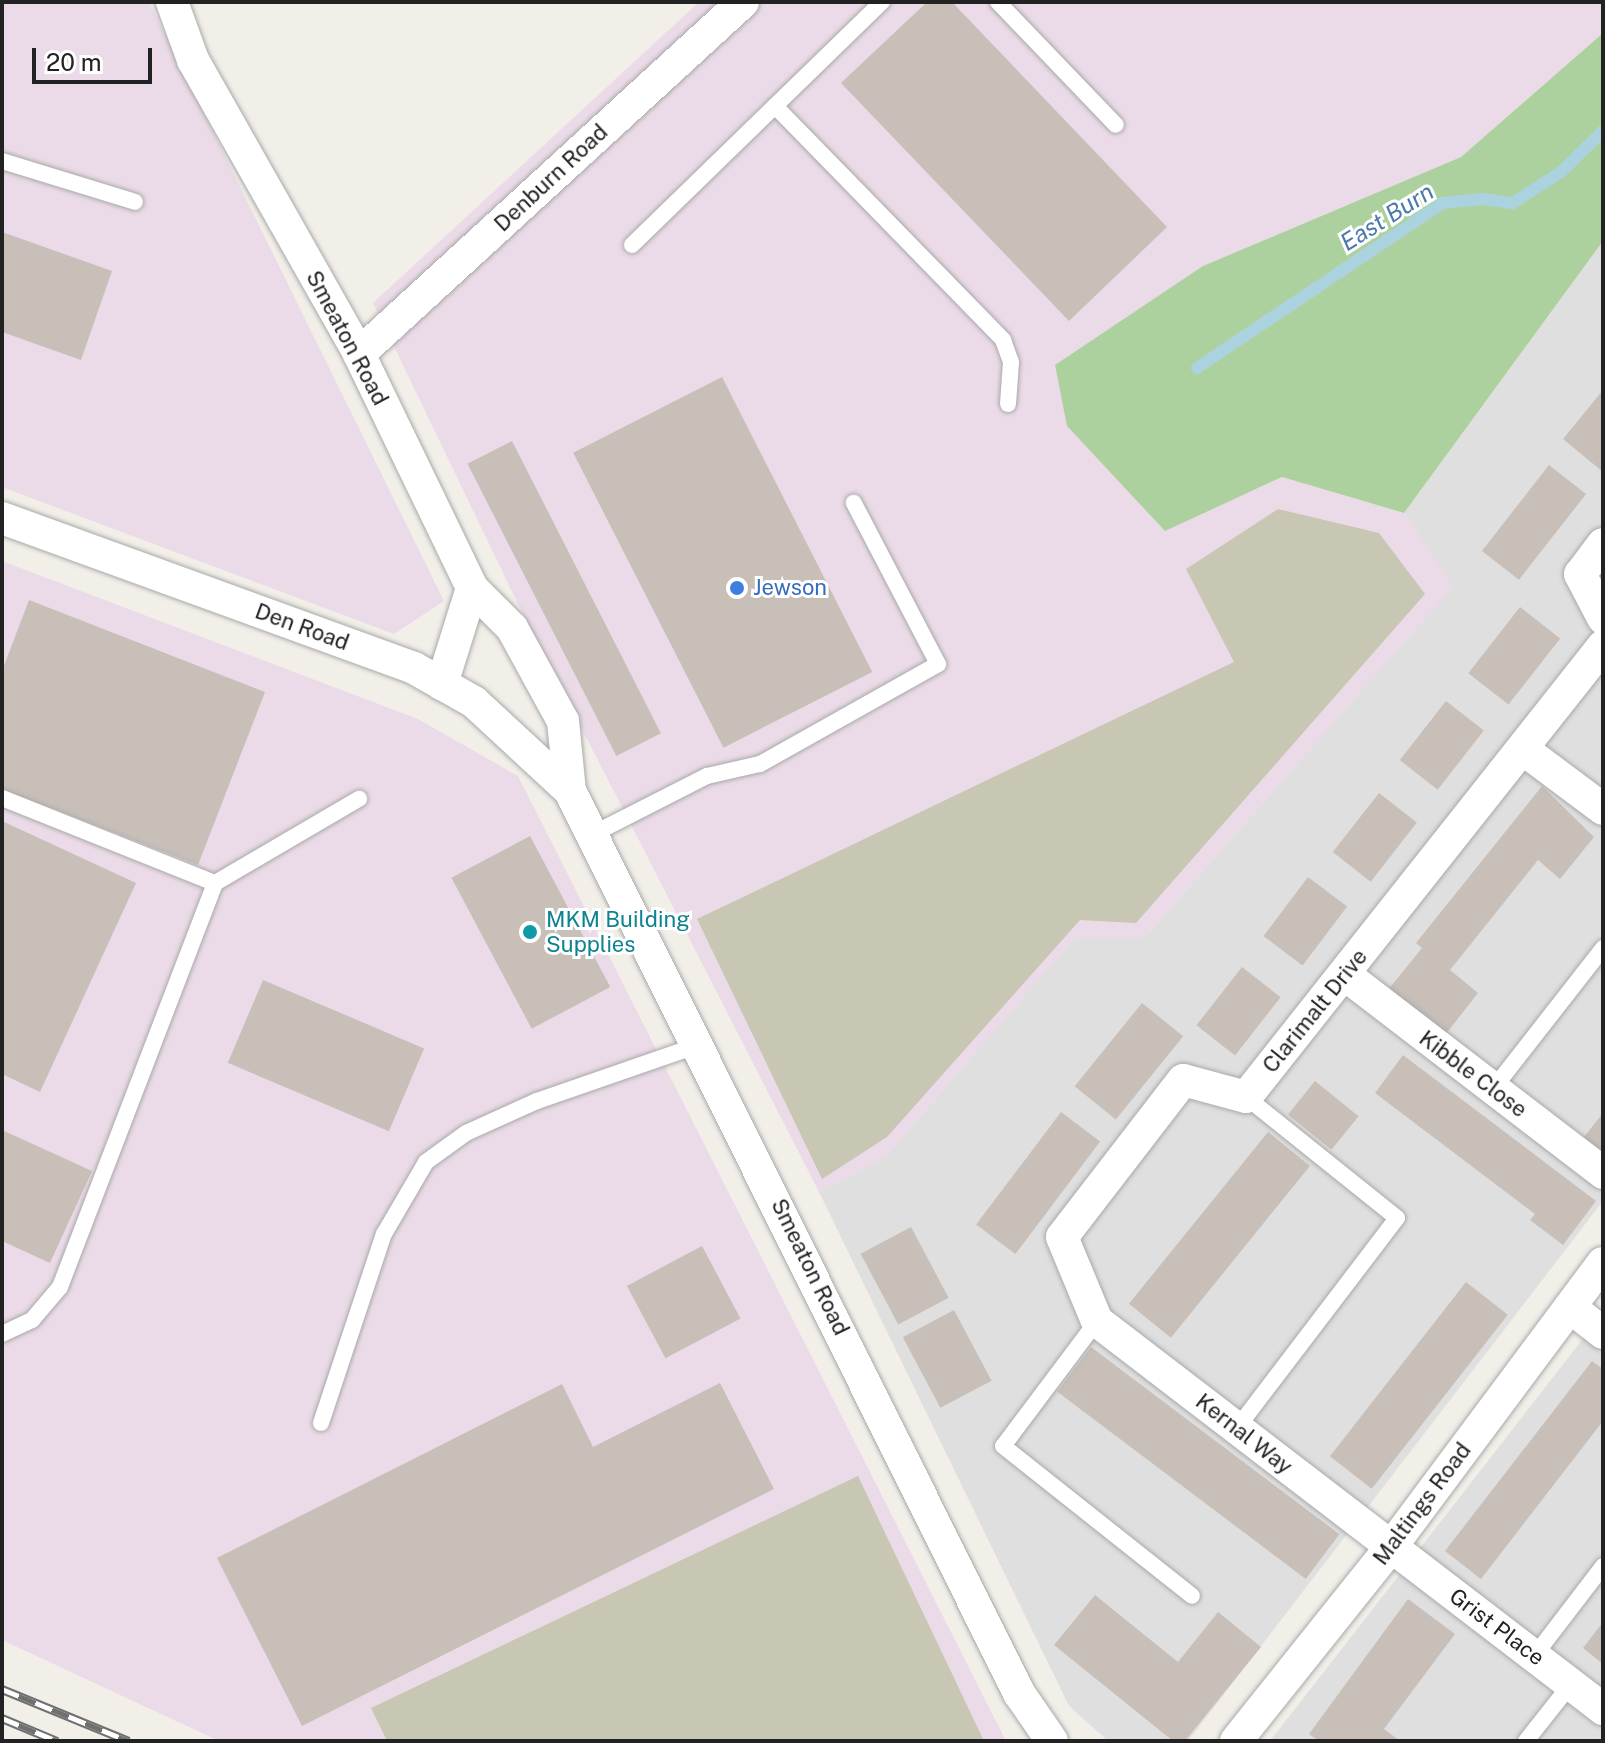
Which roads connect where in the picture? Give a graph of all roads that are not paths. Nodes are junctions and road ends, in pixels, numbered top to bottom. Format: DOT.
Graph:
graph roads {
  1 [pos="172,2"];
  2 [pos="743,2"];
  3 [pos="882,2"];
  4 [pos="998,2"];
  5 [pos="775,106"];
  6 [pos="1116,125"];
  7 [pos="2,161"];
  8 [pos="135,202"];
  9 [pos="632,245"];
  10 [pos="359,354"];
  11 [pos="1008,404"];
  12 [pos="854,503"];
  13 [pos="2,518"];
  14 [pos="1603,544"];
  15 [pos="472,588"];
  16 [pos="1603,618"];
  17 [pos="1603,646"];
  18 [pos="442,684"];
  19 [pos="1524,750"];
  20 [pos="570,791"];
  21 [pos="2,798"];
  22 [pos="359,799"];
  23 [pos="1603,809"];
  24 [pos="593,834"];
  25 [pos="215,883"];
  26 [pos="1603,948"];
  27 [pos="1344,974"];
  28 [pos="701,1045"];
  29 [pos="1493,1089"];
  30 [pos="1246,1097"];
  31 [pos="1603,1173"];
  32 [pos="1603,1263"];
  33 [pos="1570,1307"];
  34 [pos="1097,1321"];
  35 [pos="1603,1333"];
  36 [pos="2,1334"];
  37 [pos="321,1423"];
  38 [pos="1237,1428"];
  39 [pos="1391,1547"];
  40 [pos="1603,1566"];
  41 [pos="1192,1596"];
  42 [pos="1535,1655"];
  43 [pos="1571,1684"];
  44 [pos="1603,1709"];
  45 [pos="1052,1741"];
  46 [pos="1236,1741"];
  47 [pos="1526,1741"];
  1 -- 10 [label="street, Smeaton Road"];
  2 -- 10 [label="street, Denburn Road"];
  3 -- 5 [label="lane"];
  4 -- 6 [label="lane"];
  5 -- 9 [label="lane"];
  5 -- 11 [label="lane"];
  7 -- 8 [label="lane"];
  10 -- 15 [label="street, Smeaton Road"];
  12 -- 24 [label="lane"];
  13 -- 18 [label="street, Den Road"];
  14 -- 16 [label="street"];
  15 -- 18 [label="street"];
  15 -- 20 [label="street, Smeaton Road"];
  17 -- 19 [label="street, Clarimalt Drive"];
  18 -- 20 [label="street, Den Road"];
  19 -- 23 [label="street"];
  19 -- 27 [label="street, Clarimalt Drive"];
  20 -- 24 [label="street, Smeaton Road"];
  21 -- 25 [label="lane"];
  22 -- 25 [label="lane"];
  24 -- 28 [label="street, Smeaton Road"];
  25 -- 36 [label="lane"];
  26 -- 29 [label="lane"];
  27 -- 29 [label="street, Kibble Close"];
  27 -- 30 [label="street, Clarimalt Drive"];
  28 -- 37 [label="lane"];
  28 -- 45 [label="street, Smeaton Road"];
  29 -- 31 [label="street, Kibble Close"];
  30 -- 34 [label="street"];
  30 -- 38 [label="lane"];
  32 -- 33 [label="street, Maltings Road"];
  33 -- 35 [label="street"];
  33 -- 39 [label="street, Maltings Road"];
  34 -- 38 [label="street, Kernal Way"];
  34 -- 41 [label="lane"];
  38 -- 39 [label="street, Kernal Way"];
  39 -- 42 [label="street, Grist Place"];
  39 -- 46 [label="street, Maltings Road"];
  40 -- 42 [label="lane"];
  42 -- 43 [label="street, Grist Place"];
  43 -- 44 [label="street, Grist Place"];
  43 -- 47 [label="lane"];
}
